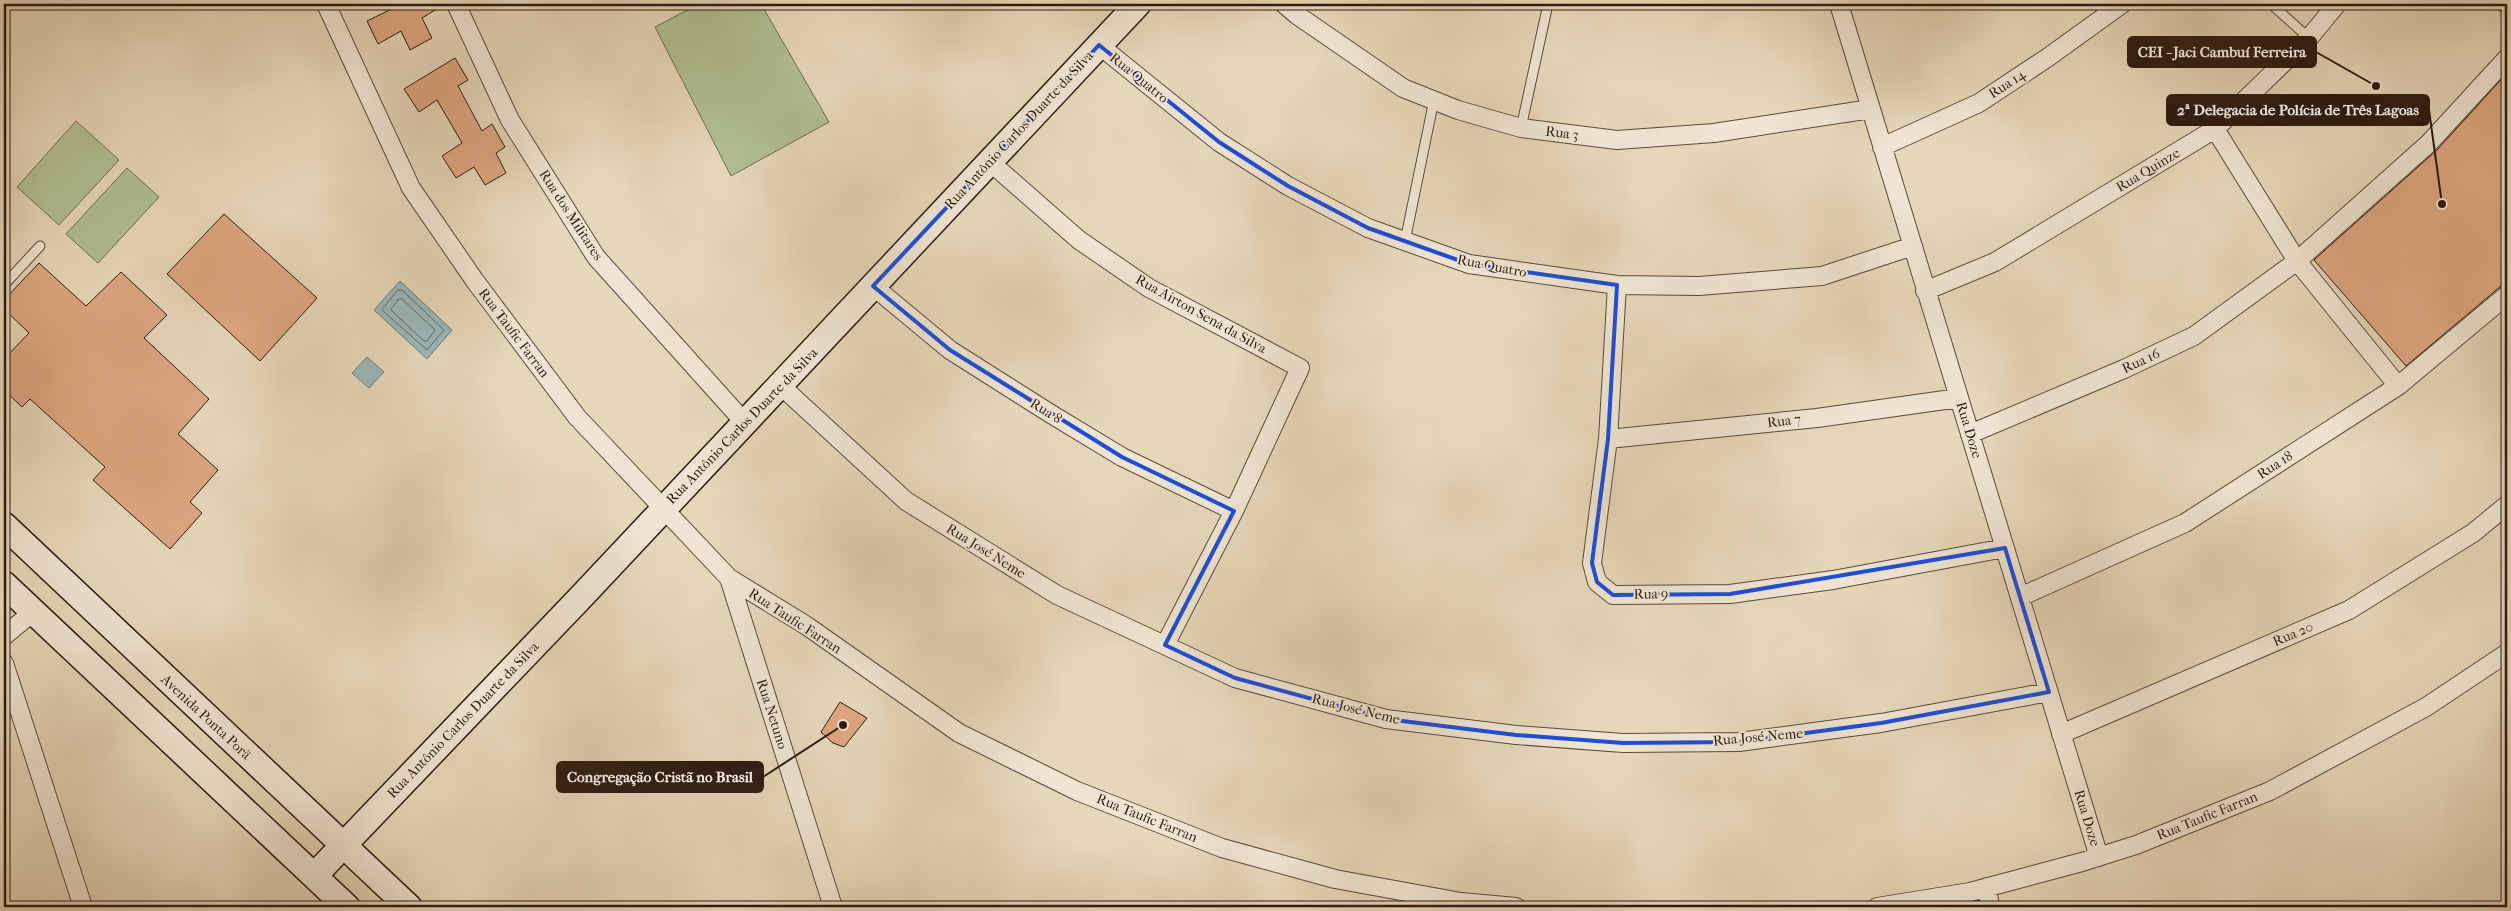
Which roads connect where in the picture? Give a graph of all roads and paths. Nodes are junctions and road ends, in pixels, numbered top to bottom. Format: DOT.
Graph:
graph roads {
  1 [pos="326,4"];
  2 [pos="456,4"];
  3 [pos="1138,4"];
  4 [pos="1284,4"];
  5 [pos="1548,4"];
  6 [pos="1838,4"];
  7 [pos="2122,4"];
  8 [pos="2271,4"];
  9 [pos="2338,4"];
  10 [pos="2309,38"];
  11 [pos="1099,45"];
  12 [pos="2507,58"];
  13 [pos="1434,100"];
  14 [pos="1871,110"];
  15 [pos="1520,128"];
  16 [pos="2215,129"];
  17 [pos="1882,147"];
  18 [pos="990,162"];
  19 [pos="1405,241"];
  20 [pos="40,246"];
  21 [pos="1913,246"];
  22 [pos="2297,261"];
  23 [pos="4,285"];
  24 [pos="1616,285"];
  25 [pos="873,286"];
  26 [pos="1925,291"];
  27 [pos="2507,295"];
  28 [pos="780,385"];
  29 [pos="2398,386"];
  30 [pos="1959,398"];
  31 [pos="745,423"];
  32 [pos="1970,434"];
  33 [pos="1608,439"];
  34 [pos="2507,505"];
  35 [pos="664,507"];
  36 [pos="1234,511"];
  37 [pos="4,526"];
  38 [pos="2005,548"];
  39 [pos="729,578"];
  40 [pos="4,584"];
  41 [pos="2020,597"];
  42 [pos="33,612"];
  43 [pos="4,636"];
  44 [pos="125,640"];
  45 [pos="1165,645"];
  46 [pos="2507,653"];
  47 [pos="4,663"];
  48 [pos="96,669"];
  49 [pos="2049,692"];
  50 [pos="2062,734"];
  51 [pos="343,845"];
  52 [pos="2099,857"];
  53 [pos="314,876"];
  54 [pos="1987,887"];
  55 [pos="83,907"];
  56 [pos="348,907"];
  57 [pos="409,907"];
  58 [pos="833,907"];
  59 [pos="1516,907"];
  60 [pos="1877,907"];
  61 [pos="1990,907"];
  1 -- 35 [label="street, Rua Taufic Farran"];
  2 -- 31 [label="street, Rua dos Militares"];
  3 -- 11 [label="street, Rua Antônio Carlos Duarte da Silva"];
  4 -- 13 [label="street, Rua 3"];
  5 -- 15 [label="lane"];
  6 -- 14 [label="street, Rua Doze"];
  7 -- 17 [label="street, Rua 14"];
  8 -- 10 [label="lane"];
  9 -- 10 [label="street, Rua Quinze"];
  10 -- 16 [label="street, Rua Quinze"];
  11 -- 18 [label="street, Rua Antônio Carlos Duarte da Silva"];
  11 -- 19 [label="street, Rua Quatro"];
  12 -- 22 [label="street, Rua 16"];
  13 -- 15 [label="street, Rua 3"];
  13 -- 19 [label="lane"];
  14 -- 15 [label="street, Rua 3"];
  14 -- 17 [label="street, Rua Doze"];
  16 -- 22 [label="street"];
  16 -- 26 [label="street, Rua Quinze"];
  17 -- 21 [label="street, Rua Doze"];
  18 -- 25 [label="street, Rua Antônio Carlos Duarte da Silva"];
  18 -- 36 [label="street, Rua Airton Sena da Silva"];
  19 -- 24 [label="street, Rua Quatro"];
  20 -- 23 [label="lane"];
  21 -- 24 [label="street, Rua Quatro"];
  21 -- 26 [label="street, Rua Doze"];
  22 -- 29 [label="street"];
  22 -- 32 [label="street, Rua 16"];
  24 -- 33 [label="street, Rua 9"];
  25 -- 28 [label="street, Rua Antônio Carlos Duarte da Silva"];
  25 -- 36 [label="street, Rua 8"];
  26 -- 30 [label="street, Rua Doze"];
  27 -- 29 [label="street, Rua 18"];
  28 -- 31 [label="street, Rua Antônio Carlos Duarte da Silva"];
  28 -- 45 [label="street, Rua José Neme"];
  29 -- 41 [label="street, Rua 18"];
  30 -- 32 [label="street, Rua Doze"];
  30 -- 33 [label="street, Rua 7"];
  31 -- 35 [label="street, Rua Antônio Carlos Duarte da Silva"];
  32 -- 38 [label="street, Rua Doze"];
  33 -- 38 [label="street, Rua 9"];
  34 -- 50 [label="street, Rua 20"];
  35 -- 39 [label="street, Rua Taufic Farran"];
  35 -- 51 [label="street, Rua Antônio Carlos Duarte da Silva"];
  36 -- 45 [label="street"];
  37 -- 44 [label="street, Avenida Ponta Porã"];
  38 -- 41 [label="street, Rua Doze"];
  39 -- 58 [label="street, Rua Netuno"];
  39 -- 59 [label="street, Rua Taufic Farran"];
  40 -- 42 [label="street"];
  41 -- 49 [label="street, Rua Doze"];
  42 -- 43 [label="street"];
  42 -- 48 [label="street"];
  44 -- 48 [label="street"];
  44 -- 51 [label="street, Avenida Ponta Porã"];
  45 -- 49 [label="street, Rua José Neme"];
  46 -- 52 [label="street, Rua Taufic Farran"];
  47 -- 55 [label="street"];
  48 -- 53 [label="street"];
  49 -- 50 [label="street, Rua Doze"];
  50 -- 52 [label="street, Rua Doze"];
  51 -- 53 [label="street, Rua Antônio Carlos Duarte da Silva"];
  51 -- 57 [label="street, Avenida Ponta Porã"];
  52 -- 54 [label="street, Rua Taufic Farran"];
  53 -- 56 [label="street"];
  54 -- 60 [label="street, Rua Taufic Farran"];
  54 -- 61 [label="street"];
}
